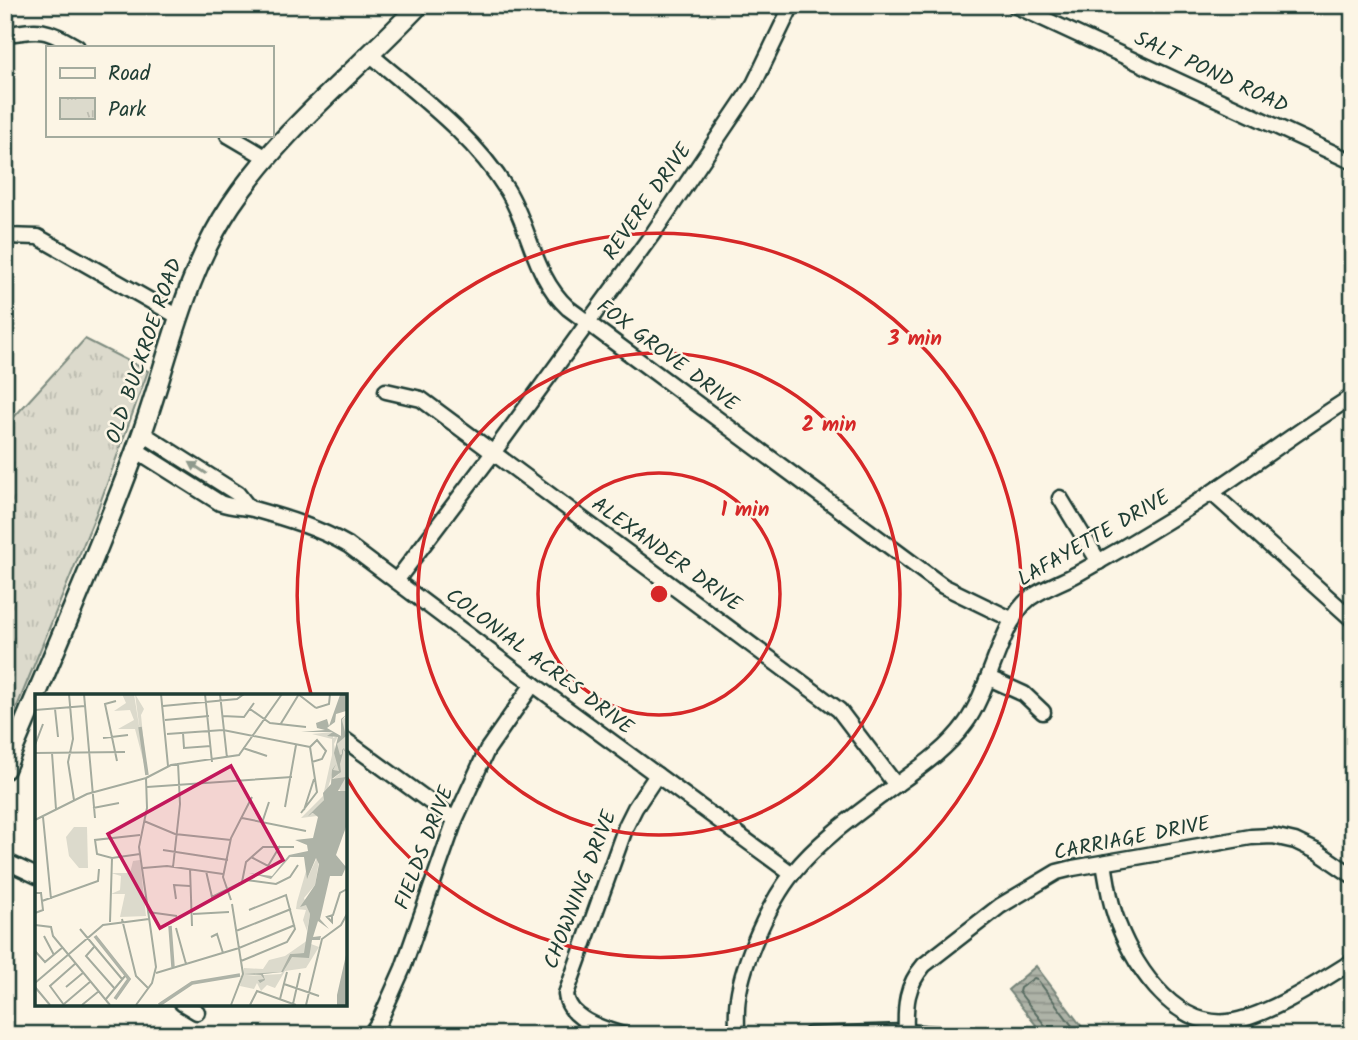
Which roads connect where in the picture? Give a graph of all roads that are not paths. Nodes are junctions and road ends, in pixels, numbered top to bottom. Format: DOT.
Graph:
graph roads {
  1 [pos="419,5"];
  2 [pos="792,5"];
  3 [pos="1014,5"];
  4 [pos="5,35"];
  5 [pos="75,46"];
  6 [pos="370,55"];
  7 [pos="230,136"];
  8 [pos="267,158"];
  9 [pos="1353,162"];
  10 [pos="5,236"];
  11 [pos="179,317"];
  12 [pos="588,325"];
  13 [pos="386,390"];
  14 [pos="1353,397"];
  15 [pos="142,433"];
  16 [pos="136,450"];
  17 [pos="493,453"];
  18 [pos="1212,493"];
  19 [pos="1060,498"];
  20 [pos="249,508"];
  21 [pos="1099,562"];
  22 [pos="396,581"];
  23 [pos="1013,620"];
  24 [pos="1353,620"];
  25 [pos="989,678"];
  26 [pos="533,684"];
  27 [pos="36,694"];
  28 [pos="35,696"];
  29 [pos="1043,712"];
  30 [pos="346,741"];
  31 [pos="5,769"];
  32 [pos="657,775"];
  33 [pos="896,785"];
  34 [pos="455,820"];
  35 [pos="5,860"];
  36 [pos="1104,863"];
  37 [pos="792,874"];
  38 [pos="35,875"];
  39 [pos="1353,876"];
  40 [pos="1353,961"];
  41 [pos="185,1005"];
  42 [pos="197,1012"];
  43 [pos="906,1032"];
  44 [pos="370,1035"];
  45 [pos="623,1035"];
  46 [pos="737,1035"];
  47 [pos="810,1035"];
  48 [pos="947,1035"];
  1 -- 6 [label="main road, OLD BUCKROE ROAD"];
  2 -- 12 [label="street, REVERE DRIVE"];
  3 -- 9 [label="street, SALT POND ROAD"];
  4 -- 5 [label="street"];
  6 -- 8 [label="main road, OLD BUCKROE ROAD"];
  6 -- 12 [label="street, FOX GROVE DRIVE"];
  7 -- 8 [label="street"];
  8 -- 11 [label="main road, OLD BUCKROE ROAD"];
  10 -- 11 [label="street"];
  11 -- 15 [label="main road, OLD BUCKROE ROAD"];
  12 -- 17 [label="street, REVERE DRIVE"];
  12 -- 23 [label="street, FOX GROVE DRIVE"];
  13 -- 17 [label="street, ALEXANDER DRIVE"];
  14 -- 18 [label="street, LAFAYETTE DRIVE"];
  15 -- 16 [label="main road, OLD BUCKROE ROAD"];
  20 -- 15 [label="street, COLONIAL ACRES DRIVE, one-way"];
  16 -- 20 [label="street, COLONIAL ACRES DRIVE"];
  16 -- 27 [label="main road, OLD BUCKROE ROAD"];
  17 -- 22 [label="street, REVERE DRIVE"];
  17 -- 33 [label="street, ALEXANDER DRIVE"];
  18 -- 21 [label="street, LAFAYETTE DRIVE"];
  18 -- 24 [label="street"];
  19 -- 21 [label="street"];
  20 -- 22 [label="street, COLONIAL ACRES DRIVE"];
  21 -- 23 [label="street, LAFAYETTE DRIVE"];
  22 -- 26 [label="street, COLONIAL ACRES DRIVE"];
  23 -- 25 [label="street, LAFAYETTE DRIVE"];
  25 -- 29 [label="street"];
  25 -- 33 [label="street, LAFAYETTE DRIVE"];
  26 -- 32 [label="street, COLONIAL ACRES DRIVE"];
  26 -- 34 [label="street, FIELDS DRIVE"];
  28 -- 31 [label="main road, OLD BUCKROE ROAD"];
  30 -- 34 [label="street"];
  32 -- 37 [label="street, COLONIAL ACRES DRIVE"];
  32 -- 45 [label="street, CHOWNING DRIVE"];
  33 -- 37 [label="street, LAFAYETTE DRIVE"];
  34 -- 44 [label="street, FIELDS DRIVE"];
  35 -- 38 [label="street"];
  36 -- 39 [label="street, CARRIAGE DRIVE"];
  36 -- 40 [label="street"];
  36 -- 43 [label="street, CARRIAGE DRIVE"];
  37 -- 46 [label="street, LAFAYETTE DRIVE"];
  41 -- 42 [label="street"];
  43 -- 47 [label="street"];
  43 -- 48 [label="street"];
}
